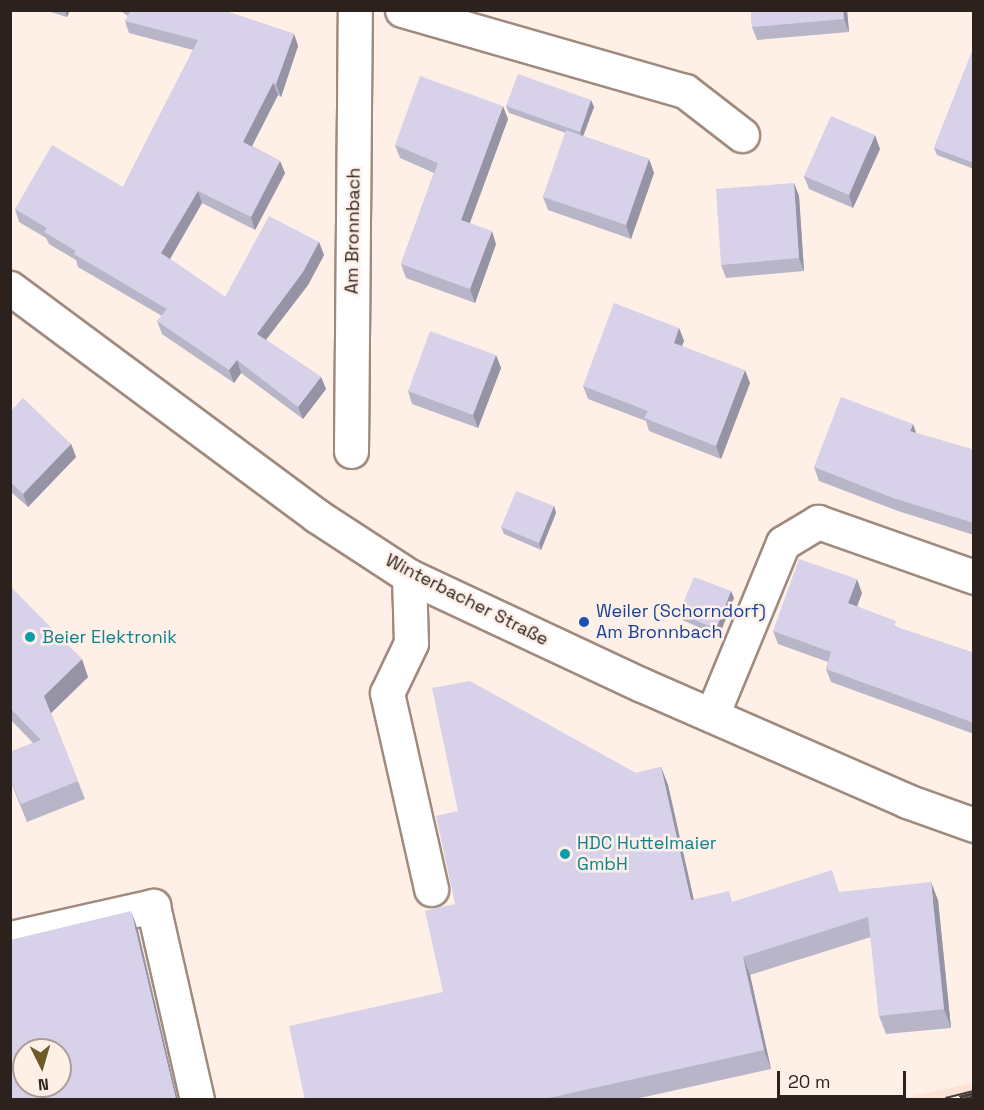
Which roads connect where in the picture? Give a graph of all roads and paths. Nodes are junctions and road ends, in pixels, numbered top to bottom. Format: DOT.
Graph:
graph roads {
  1 [pos="355,10"];
  2 [pos="402,10"];
  3 [pos="742,135"];
  4 [pos="10,288"];
  5 [pos="351,451"];
  6 [pos="409,576"];
  7 [pos="974,577"];
  8 [pos="712,715"];
  9 [pos="974,825"];
  10 [pos="431,889"];
  11 [pos="10,938"];
  12 [pos="198,1100"];
  1 -- 5 [label="street, Am Bronnbach"];
  2 -- 3 [label="street"];
  4 -- 6 [label="street, Winterbacher Straße"];
  6 -- 8 [label="street, Winterbacher Straße"];
  6 -- 10 [label="street"];
  7 -- 8 [label="street"];
  8 -- 9 [label="street, Winterbacher Straße"];
  11 -- 12 [label="street"];
}
